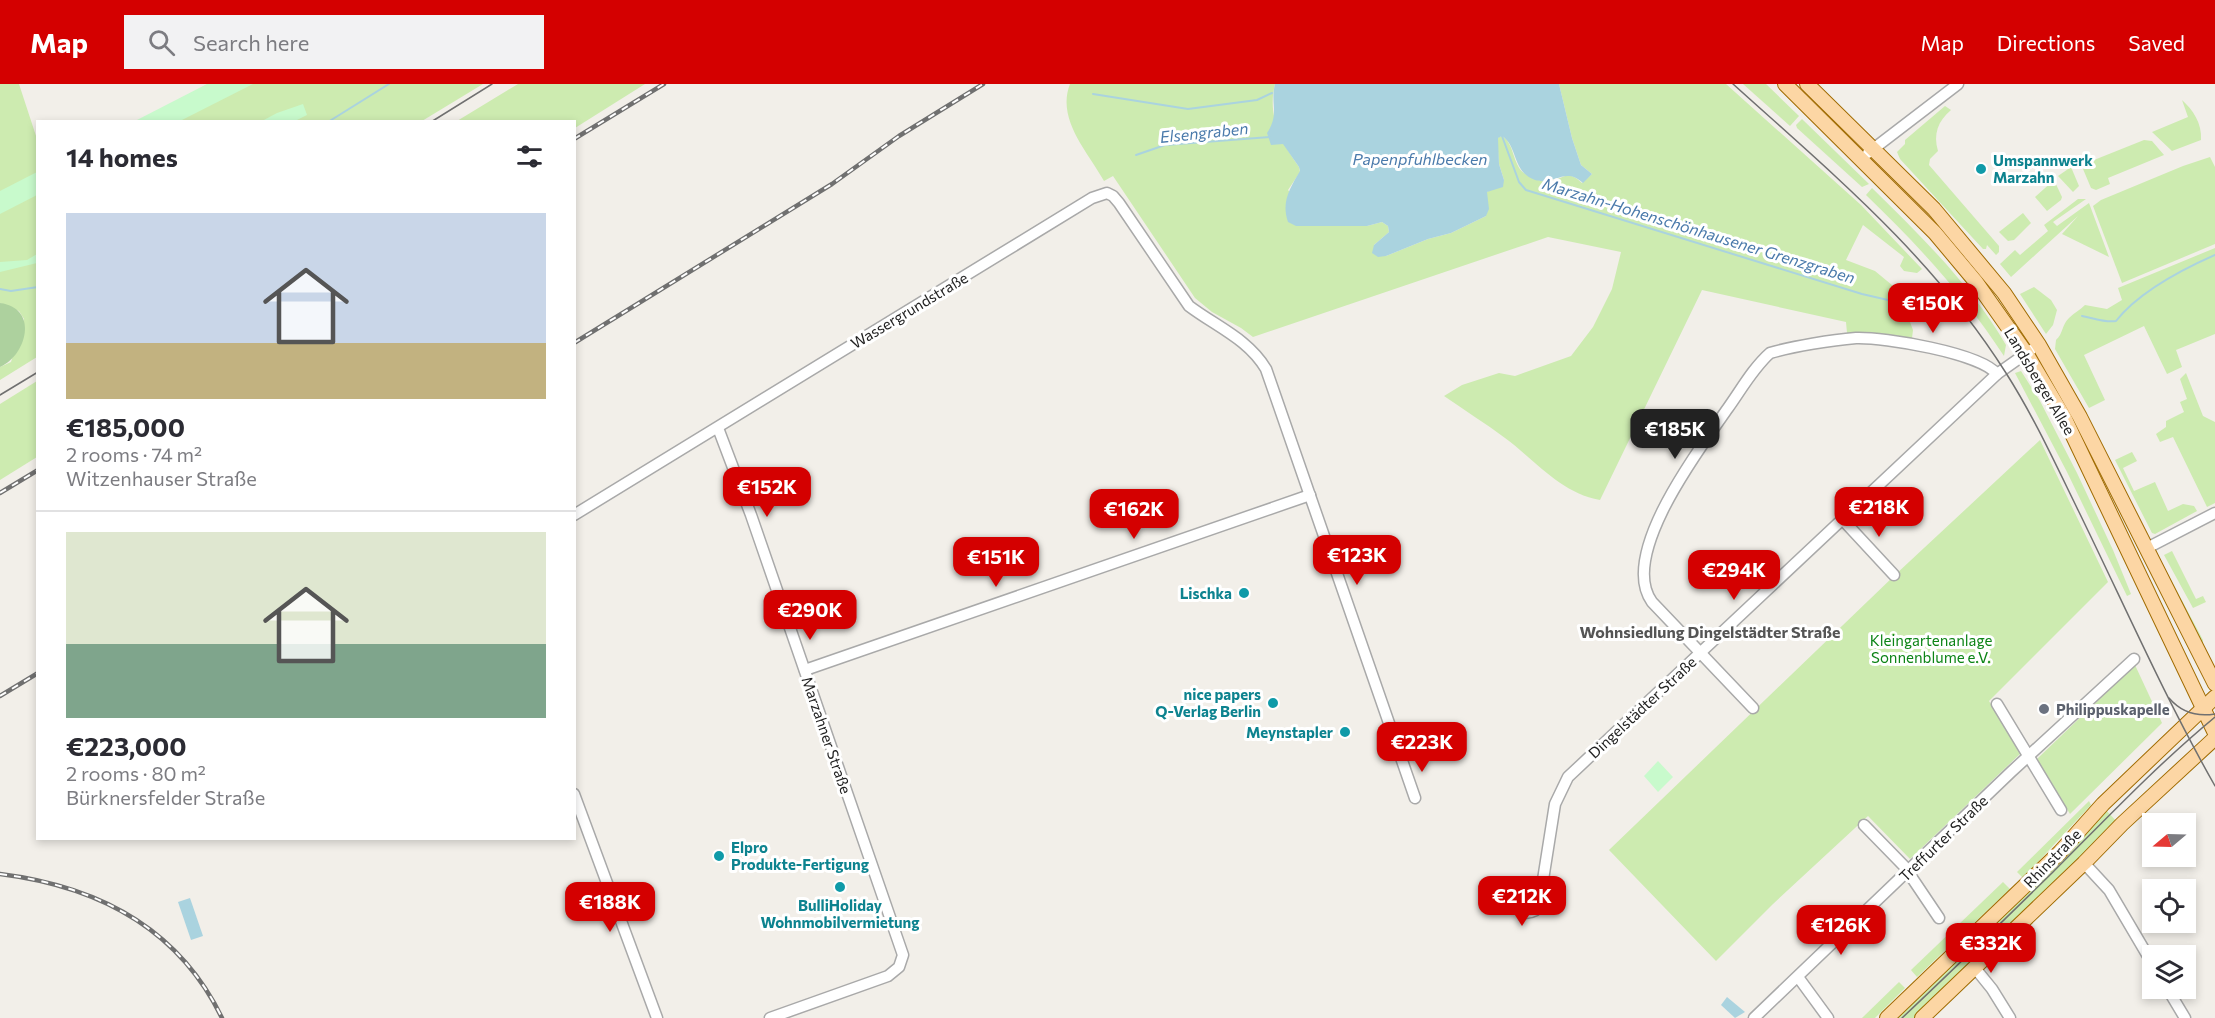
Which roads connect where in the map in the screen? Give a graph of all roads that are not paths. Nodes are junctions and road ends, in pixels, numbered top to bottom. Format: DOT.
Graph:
graph roads {
  1 [pos="1785,84"];
  2 [pos="1808,84"];
  3 [pos="1958,84"];
  4 [pos="1874,149"];
  5 [pos="1861,159"];
  6 [pos="2039,345"];
  7 [pos="2026,353"];
  8 [pos="1997,374"];
  9 [pos="718,428"];
  10 [pos="1310,495"];
  11 [pos="2215,513"];
  12 [pos="576,514"];
  13 [pos="1843,520"];
  14 [pos="2147,548"];
  15 [pos="1894,575"];
  16 [pos="1700,652"];
  17 [pos="2134,659"];
  18 [pos="805,670"];
  19 [pos="2215,684"];
  20 [pos="2215,697"];
  21 [pos="1997,704"];
  22 [pos="1753,708"];
  23 [pos="2204,708"];
  24 [pos="2215,733"];
  25 [pos="2215,738"];
  26 [pos="2030,756"];
  27 [pos="1415,798"];
  28 [pos="576,799"];
  29 [pos="2061,810"];
  30 [pos="1864,825"];
  31 [pos="2084,863"];
  32 [pos="1908,873"];
  33 [pos="1542,886"];
  34 [pos="1940,918"];
  35 [pos="2142,946"];
  36 [pos="1975,968"];
  37 [pos="1798,977"];
  38 [pos="2174,999"];
  39 [pos="657,1018"];
  40 [pos="770,1018"];
  41 [pos="1755,1018"];
  42 [pos="1827,1018"];
  43 [pos="1887,1018"];
  44 [pos="1922,1018"];
  45 [pos="2010,1018"];
  46 [pos="2185,1018"];
  1 -- 5 [label="main road, Landsberger Allee"];
  2 -- 4 [label="main road, Landsberger Allee"];
  3 -- 4 [label="street"];
  4 -- 5 [label="street"];
  4 -- 6 [label="main road, Landsberger Allee"];
  5 -- 7 [label="main road, Landsberger Allee"];
  6 -- 7 [label="street, Dingelstädter Straße"];
  6 -- 14 [label="main road, Landsberger Allee"];
  7 -- 8 [label="street, Dingelstädter Straße"];
  7 -- 23 [label="main road, Landsberger Allee"];
  8 -- 13 [label="street, Dingelstädter Straße"];
  8 -- 16 [label="street"];
  9 -- 10 [label="street, Wassergrundstraße"];
  9 -- 12 [label="street"];
  9 -- 18 [label="street, Marzahner Straße"];
  10 -- 18 [label="street"];
  10 -- 27 [label="street"];
  11 -- 14 [label="street"];
  13 -- 15 [label="street"];
  13 -- 16 [label="street, Dingelstädter Straße"];
  14 -- 19 [label="main road, Landsberger Allee"];
  16 -- 22 [label="street"];
  16 -- 33 [label="street, Dingelstädter Straße"];
  17 -- 26 [label="street, Treffurter Straße"];
  18 -- 40 [label="street, Marzahner Straße"];
  20 -- 23 [label="main road, Rhinstraße"];
  21 -- 26 [label="street"];
  23 -- 24 [label="main road, Landsberger Allee"];
  23 -- 43 [label="main road, Rhinstraße"];
  25 -- 31 [label="main road, Rhinstraße"];
  26 -- 29 [label="street"];
  26 -- 32 [label="street, Treffurter Straße"];
  28 -- 39 [label="street"];
  30 -- 32 [label="street"];
  31 -- 35 [label="street"];
  31 -- 36 [label="main road, Rhinstraße"];
  32 -- 34 [label="street"];
  32 -- 37 [label="street, Treffurter Straße"];
  36 -- 44 [label="main road, Rhinstraße"];
  36 -- 45 [label="street"];
  37 -- 41 [label="street, Treffurter Straße"];
  37 -- 42 [label="street"];
  38 -- 46 [label="street"];
}
